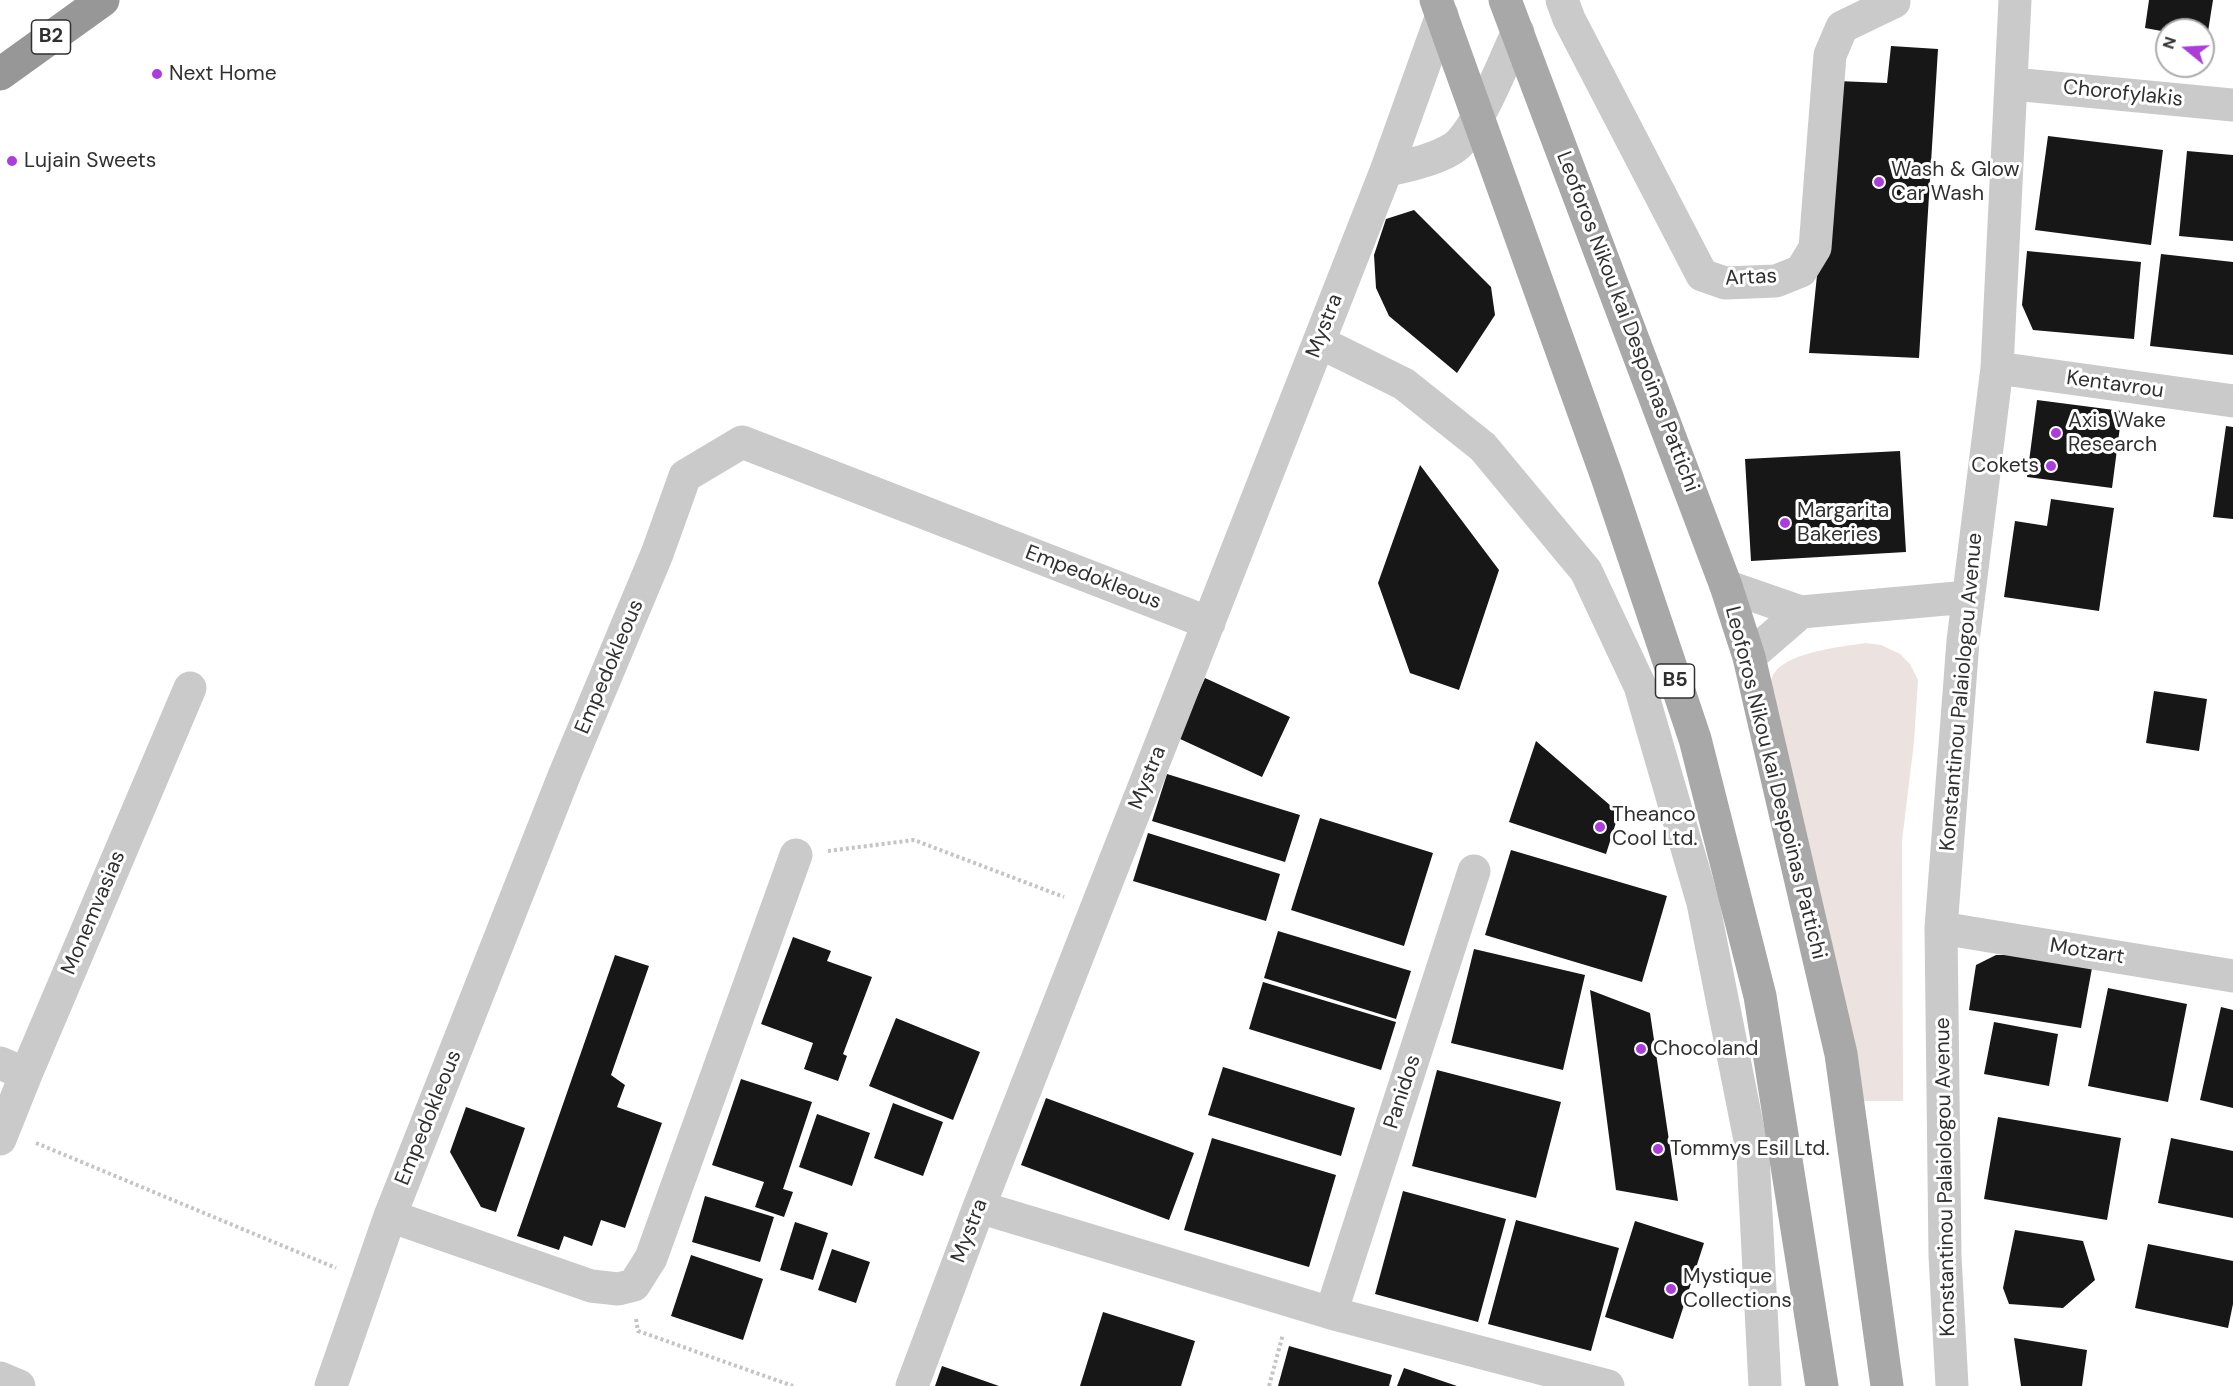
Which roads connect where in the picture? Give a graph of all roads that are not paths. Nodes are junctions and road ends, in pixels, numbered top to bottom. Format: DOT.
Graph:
graph roads {
  1 [pos="103,0"];
  2 [pos="1505,0"];
  3 [pos="1562,0"];
  4 [pos="2015,0"];
  5 [pos="1894,2"];
  6 [pos="1439,8"];
  7 [pos="1518,32"];
  8 [pos="0,74"];
  9 [pos="2013,84"];
  10 [pos="2233,105"];
  11 [pos="1477,118"];
  12 [pos="1386,171"];
  13 [pos="1319,342"];
  14 [pos="1997,368"];
  15 [pos="2233,401"];
  16 [pos="1726,586"];
  17 [pos="1968,597"];
  18 [pos="1801,612"];
  19 [pos="1209,623"];
  20 [pos="1749,657"];
  21 [pos="190,688"];
  22 [pos="796,855"];
  23 [pos="1474,871"];
  24 [pos="1941,928"];
  25 [pos="2233,976"];
  26 [pos="13,1068"];
  27 [pos="2,1134"];
  28 [pos="979,1207"];
  29 [pos="390,1216"];
  30 [pos="1331,1313"];
  31 [pos="0,1378"];
  32 [pos="19,1386"];
  33 [pos="331,1386"];
  34 [pos="912,1386"];
  35 [pos="1608,1386"];
  36 [pos="1765,1386"];
  37 [pos="1822,1386"];
  38 [pos="1887,1386"];
  39 [pos="1952,1386"];
  1 -- 8 [label="highway, B2"];
  2 -- 7 [label="main road, Leoforos Nikou kai Despoinas Pattichi"];
  3 -- 5 [label="street, Artas"];
  4 -- 9 [label="street, Konstantinou Palaiologou Avenue"];
  6 -- 11 [label="main road, B5"];
  6 -- 12 [label="street, Mystra"];
  7 -- 11 [label="street"];
  7 -- 16 [label="main road, Leoforos Nikou kai Despoinas Pattichi"];
  9 -- 10 [label="street, Chorofylakis"];
  9 -- 14 [label="street, Konstantinou Palaiologou Avenue"];
  11 -- 12 [label="street"];
  11 -- 37 [label="main road, B5"];
  12 -- 13 [label="street, Mystra"];
  13 -- 19 [label="street, Mystra"];
  13 -- 36 [label="street"];
  14 -- 15 [label="street, Kentavrou"];
  14 -- 17 [label="street, Konstantinou Palaiologou Avenue"];
  16 -- 18 [label="street"];
  16 -- 20 [label="main road, Leoforos Nikou kai Despoinas Pattichi"];
  17 -- 18 [label="street"];
  17 -- 24 [label="street, Konstantinou Palaiologou Avenue"];
  18 -- 20 [label="street"];
  19 -- 28 [label="street, Mystra"];
  19 -- 29 [label="street, Empedokleous"];
  20 -- 38 [label="main road, Leoforos Nikou kai Despoinas Pattichi"];
  21 -- 26 [label="street, Monemvasias"];
  22 -- 29 [label="street"];
  23 -- 30 [label="street, Panidos"];
  24 -- 25 [label="street, Motzart"];
  24 -- 39 [label="street, Konstantinou Palaiologou Avenue"];
  26 -- 27 [label="street, Monemvasias"];
  28 -- 30 [label="street"];
  28 -- 34 [label="street, Mystra"];
  29 -- 33 [label="street, Empedokleous"];
  30 -- 35 [label="street"];
  31 -- 32 [label="street"];
}
